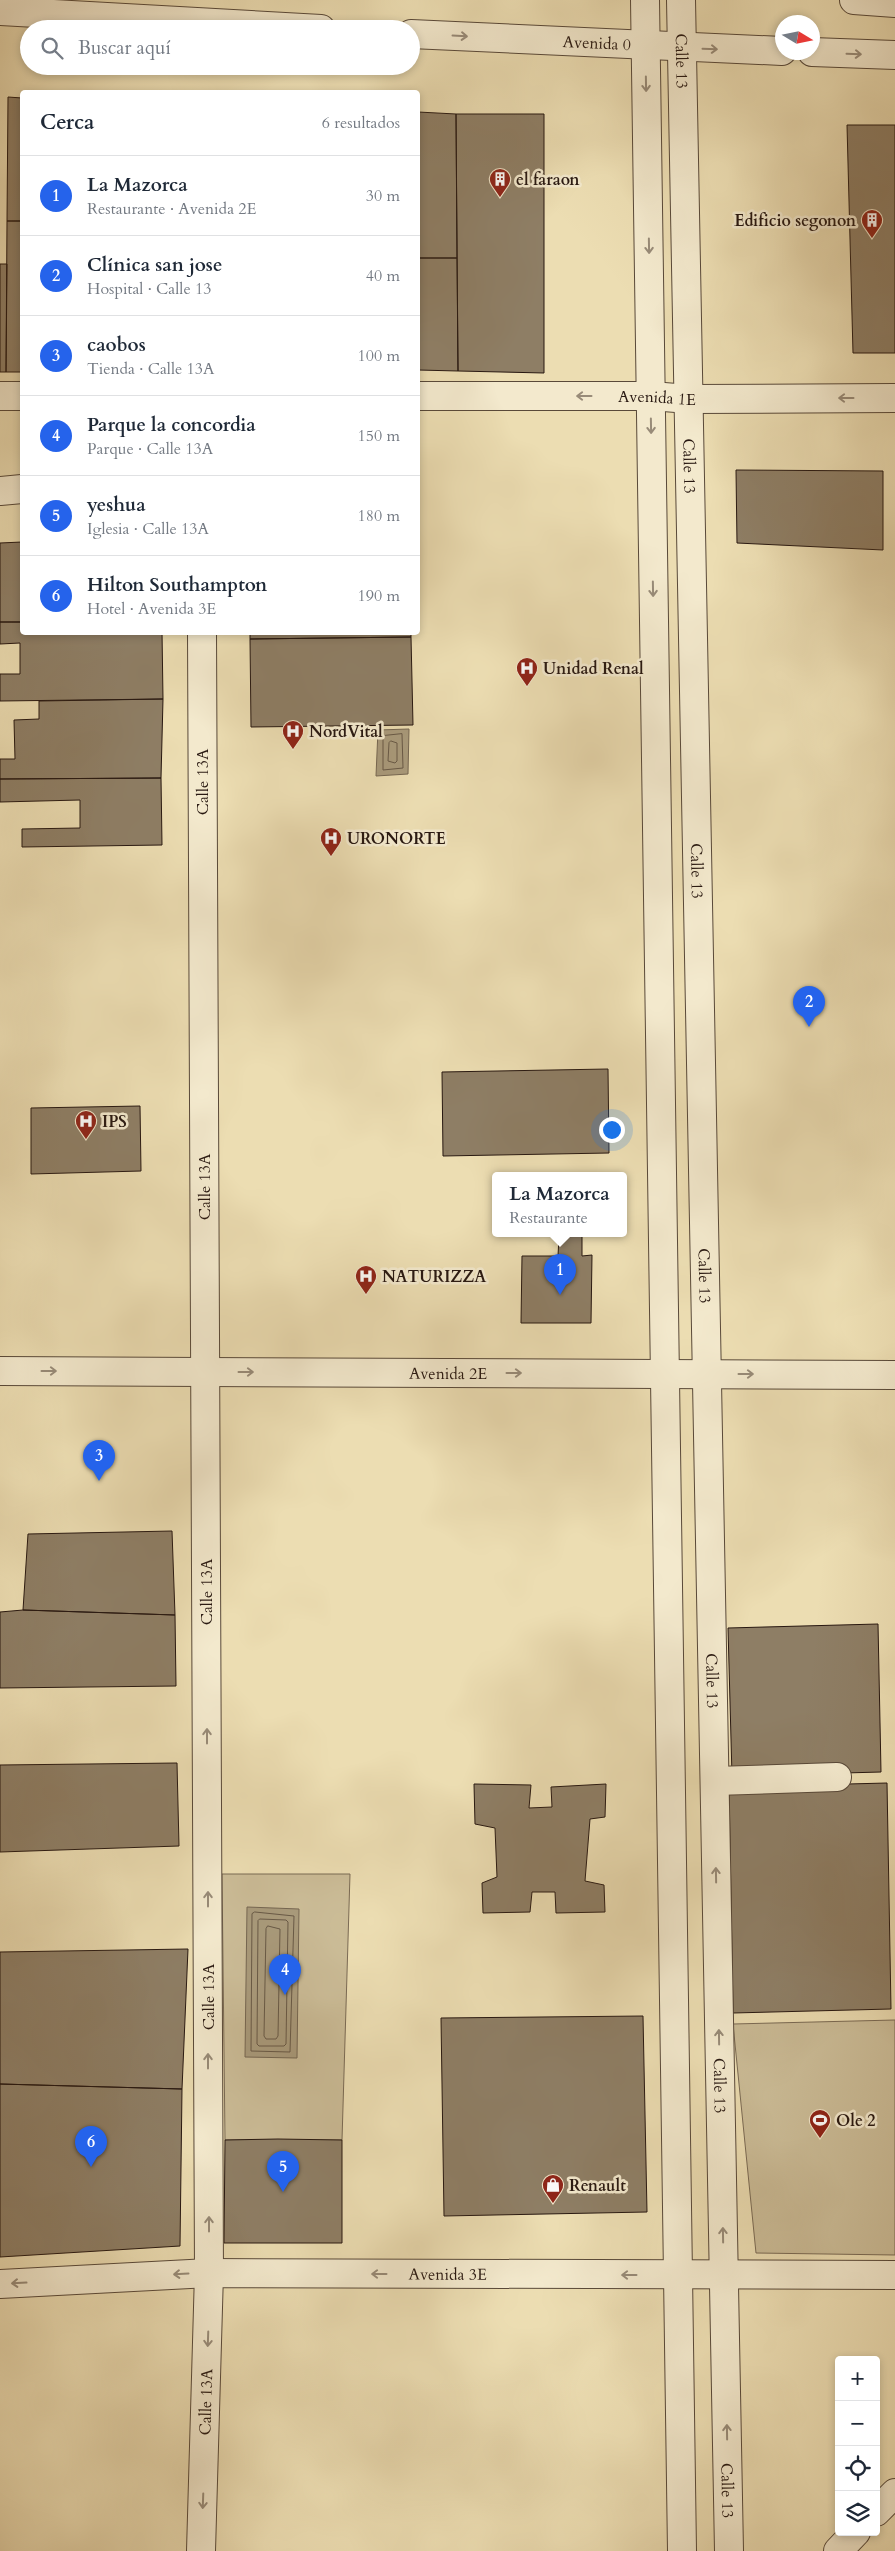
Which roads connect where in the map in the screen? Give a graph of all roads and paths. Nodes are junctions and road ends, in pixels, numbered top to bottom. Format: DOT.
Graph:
graph roads {
  1 [pos="645,0"];
  2 [pos="681,0"];
  3 [pos="854,0"];
  4 [pos="895,3"];
  5 [pos="0,11"];
  6 [pos="160,20"];
  7 [pos="420,34"];
  8 [pos="646,47"];
  9 [pos="682,48"];
  10 [pos="775,52"];
  11 [pos="820,52"];
  12 [pos="895,55"];
  13 [pos="0,396"];
  14 [pos="20,396"];
  15 [pos="420,396"];
  16 [pos="651,396"];
  17 [pos="895,398"];
  18 [pos="689,399"];
  19 [pos="20,490"];
  20 [pos="0,491"];
  21 [pos="202,635"];
  22 [pos="0,1371"];
  23 [pos="205,1372"];
  24 [pos="665,1374"];
  25 [pos="707,1374"];
  26 [pos="895,1375"];
  27 [pos="837,1778"];
  28 [pos="714,1782"];
  29 [pos="210,2273"];
  30 [pos="678,2275"];
  31 [pos="724,2275"];
  32 [pos="895,2275"];
  33 [pos="0,2284"];
  34 [pos="895,2492"];
  35 [pos="880,2508"];
  36 [pos="852,2536"];
  37 [pos="201,2551"];
  38 [pos="682,2551"];
  39 [pos="729,2551"];
  40 [pos="838,2551"];
  1 -- 8 [label="street"];
  2 -- 9 [label="street, Calle 13"];
  3 -- 4 [label="street"];
  5 -- 6 [label="street"];
  7 -- 8 [label="street, Avenida 0, one-way"];
  8 -- 9 [label="street, Avenida 0"];
  8 -- 16 [label="street, one-way"];
  9 -- 10 [label="street, Avenida 0, one-way"];
  9 -- 18 [label="street, Calle 13"];
  11 -- 12 [label="street, one-way"];
  13 -- 14 [label="street"];
  16 -- 15 [label="street, Avenida 1E, one-way"];
  16 -- 18 [label="street, Avenida 1E"];
  16 -- 24 [label="street, one-way"];
  17 -- 18 [label="street, Avenida 1E, one-way"];
  18 -- 25 [label="street, Calle 13"];
  19 -- 20 [label="street"];
  21 -- 23 [label="street, Calle 13A"];
  22 -- 23 [label="street, Avenida 2E, one-way"];
  23 -- 24 [label="street, Avenida 2E, one-way"];
  29 -- 23 [label="street, Calle 13A, one-way"];
  24 -- 25 [label="street, Avenida 2E"];
  24 -- 30 [label="street"];
  25 -- 26 [label="street, Avenida 2E, one-way"];
  25 -- 28 [label="street, Calle 13"];
  27 -- 28 [label="street"];
  31 -- 28 [label="street, Calle 13, one-way"];
  30 -- 29 [label="street, Avenida 3E, one-way"];
  29 -- 33 [label="street, Avenida 3E, one-way"];
  29 -- 37 [label="street, Calle 13A, one-way"];
  30 -- 31 [label="street, Avenida 3E"];
  30 -- 38 [label="street"];
  31 -- 32 [label="street, Avenida 3E"];
  39 -- 31 [label="street, Calle 13, one-way"];
  34 -- 35 [label="street"];
  36 -- 40 [label="street"];
}
